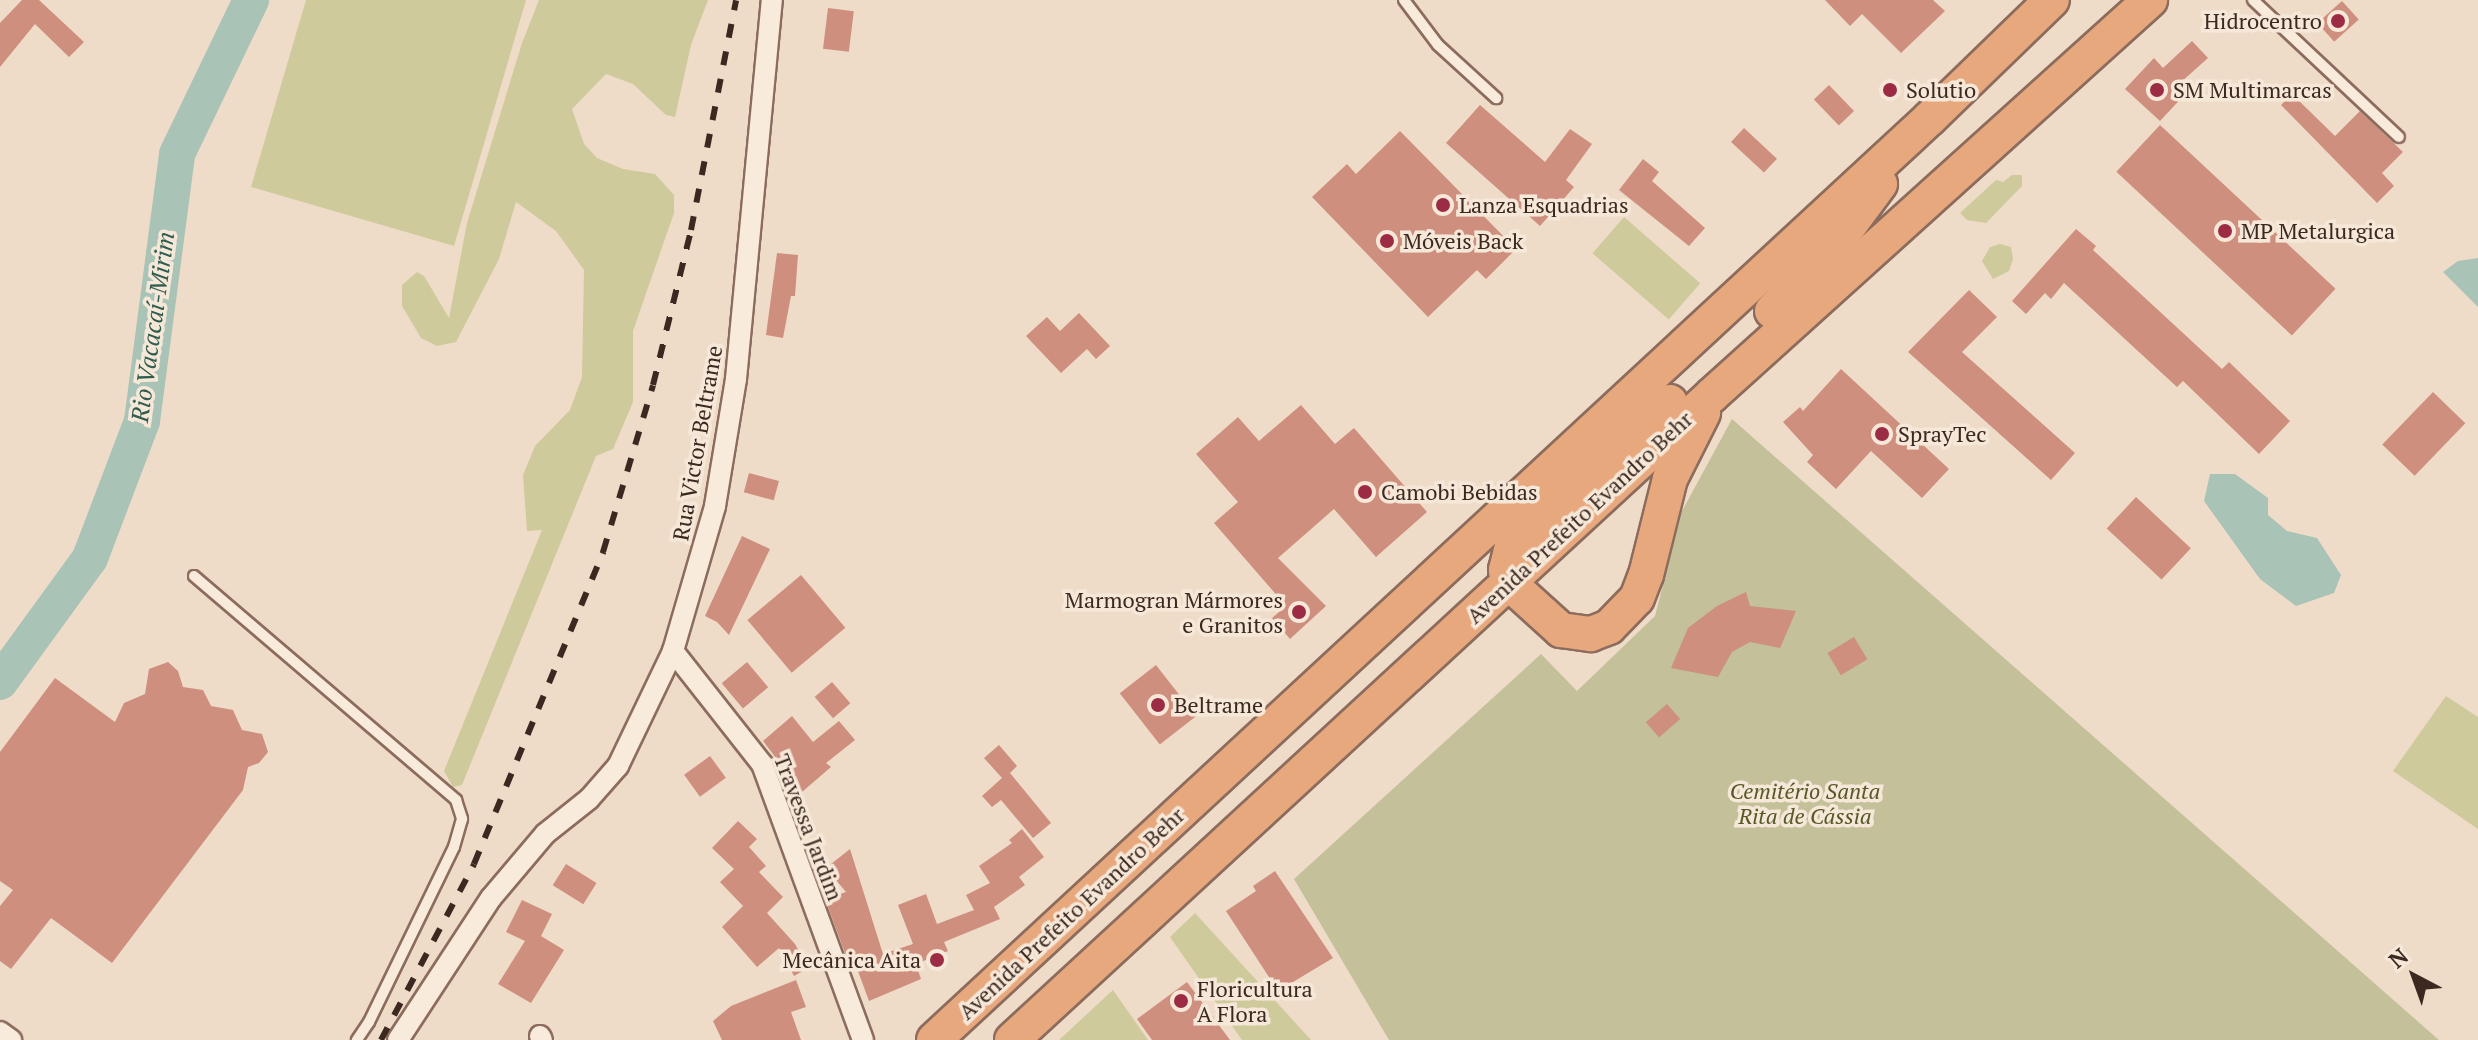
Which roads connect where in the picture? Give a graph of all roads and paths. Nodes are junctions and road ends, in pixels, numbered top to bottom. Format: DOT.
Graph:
graph roads {
  1 [pos="772,0"];
  2 [pos="1404,0"];
  3 [pos="2052,0"];
  4 [pos="2150,0"];
  5 [pos="2253,0"];
  6 [pos="1496,98"];
  7 [pos="1929,119"];
  8 [pos="2399,137"];
  9 [pos="1712,395"];
  10 [pos="194,576"];
  11 [pos="1508,582"];
  12 [pos="673,651"];
  13 [pos="0,1032"];
  14 [pos="11,1040"];
  15 [pos="357,1040"];
  16 [pos="398,1040"];
  17 [pos="863,1040"];
  18 [pos="934,1040"];
  19 [pos="1012,1040"];
  1 -- 12 [label="street, Rua Victor Beltrame"];
  2 -- 6 [label="lane"];
  3 -- 7 [label="highway, Avenida Prefeito Evandro Behr"];
  4 -- 9 [label="highway, Avenida Prefeito Evandro Behr"];
  5 -- 8 [label="lane"];
  7 -- 11 [label="highway"];
  7 -- 18 [label="highway, Avenida Prefeito Evandro Behr"];
  9 -- 11 [label="highway, Avenida Prefeito Evandro Behr"];
  9 -- 11 [label="highway"];
  10 -- 15 [label="lane"];
  11 -- 19 [label="highway, Avenida Prefeito Evandro Behr"];
  12 -- 16 [label="street, Rua Victor Beltrame"];
  12 -- 17 [label="street, Travessa Jardim"];
  13 -- 14 [label="street"];
}
